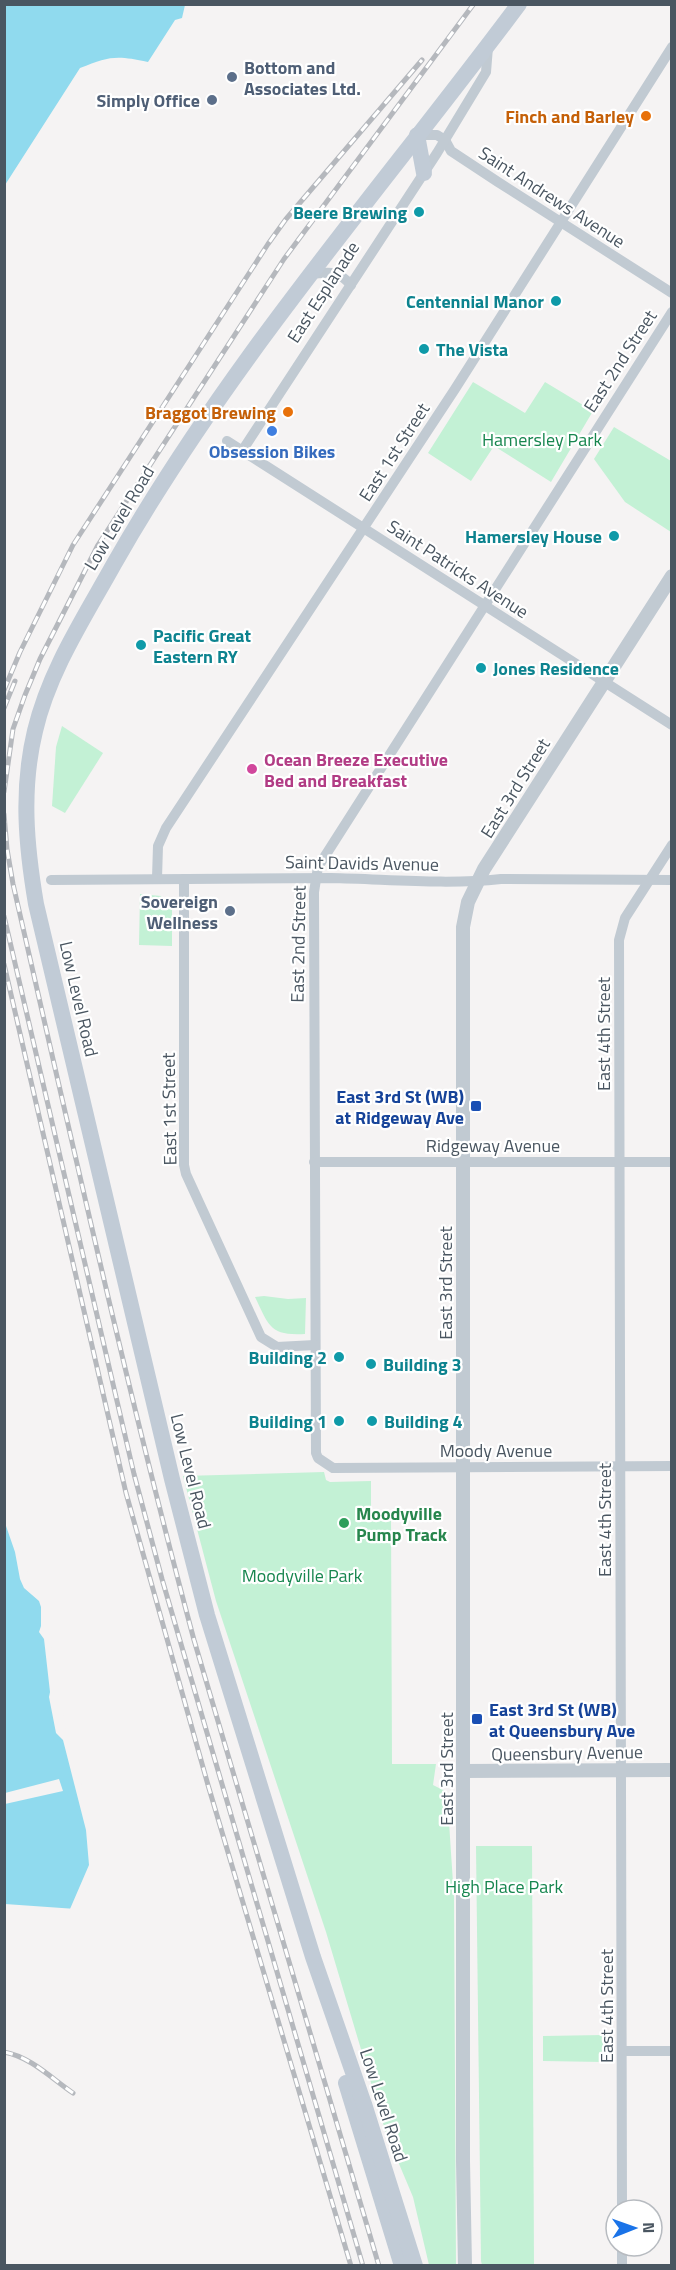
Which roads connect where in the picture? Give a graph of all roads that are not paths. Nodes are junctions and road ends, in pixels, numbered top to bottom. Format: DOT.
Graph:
graph roads {
  1 [pos="519,4"];
  2 [pos="489,46"];
  3 [pos="672,46"];
  4 [pos="417,135"];
  5 [pos="445,140"];
  6 [pos="452,151"];
  7 [pos="437,153"];
  8 [pos="424,173"];
  9 [pos="561,222"];
  10 [pos="311,274"];
  11 [pos="351,285"];
  12 [pos="672,292"];
  13 [pos="672,312"];
  14 [pos="227,441"];
  15 [pos="242,451"];
  16 [pos="364,528"];
  17 [pos="672,576"];
  18 [pos="485,606"];
  19 [pos="603,682"];
  20 [pos="672,725"];
  21 [pos="672,844"];
  22 [pos="157,878"];
  23 [pos="315,878"];
  24 [pos="184,879"];
  25 [pos="51,880"];
  26 [pos="672,880"];
  27 [pos="477,881"];
  28 [pos="648,881"];
  29 [pos="314,1162"];
  30 [pos="464,1162"];
  31 [pos="620,1162"];
  32 [pos="672,1162"];
  33 [pos="315,1345"];
  34 [pos="321,1461"];
  35 [pos="463,1466"];
  36 [pos="621,1466"];
  37 [pos="672,1466"];
  38 [pos="621,1770"];
  39 [pos="672,1770"];
  40 [pos="464,1771"];
  41 [pos="313,1957"];
  42 [pos="623,2050"];
  43 [pos="672,2051"];
  44 [pos="622,2198"];
  45 [pos="402,2265"];
  46 [pos="415,2265"];
  47 [pos="465,2265"];
  1 -- 2 [label="main road, East Esplanade"];
  2 -- 4 [label="main road, East Esplanade"];
  2 -- 5 [label="street, East Esplanade"];
  3 -- 9 [label="street, East 1st Street"];
  4 -- 5 [label="street"];
  4 -- 8 [label="main road"];
  4 -- 10 [label="main road, Low Level Road"];
  5 -- 6 [label="street, Saint Andrews Avenue"];
  5 -- 7 [label="street, East Esplanade"];
  6 -- 7 [label="street"];
  6 -- 9 [label="street, Saint Andrews Avenue"];
  7 -- 8 [label="street, East Esplanade"];
  8 -- 11 [label="street, East Esplanade"];
  9 -- 12 [label="street, Saint Andrews Avenue"];
  9 -- 16 [label="street, East 1st Street"];
  10 -- 11 [label="street"];
  10 -- 41 [label="main road, Low Level Road"];
  11 -- 15 [label="street, East Esplanade"];
  13 -- 18 [label="street, East 2nd Street"];
  14 -- 15 [label="street, Saint Patricks Avenue"];
  15 -- 16 [label="street, Saint Patricks Avenue"];
  16 -- 18 [label="street, Saint Patricks Avenue"];
  16 -- 22 [label="street, East 1st Street"];
  17 -- 19 [label="street, East 3rd Street"];
  18 -- 19 [label="street, Saint Patricks Avenue"];
  18 -- 23 [label="street, East 2nd Street"];
  19 -- 20 [label="street, Saint Patricks Avenue"];
  19 -- 27 [label="street, East 3rd Street"];
  21 -- 28 [label="street, East 4th Street"];
  22 -- 24 [label="street, Saint Davids Avenue"];
  22 -- 25 [label="street, Saint Davids Avenue"];
  23 -- 24 [label="street, Saint Davids Avenue"];
  23 -- 27 [label="street, Saint Davids Avenue"];
  23 -- 29 [label="street, East 2nd Street"];
  24 -- 33 [label="street, East 1st Street"];
  26 -- 28 [label="street, Saint Davids Avenue"];
  27 -- 28 [label="street, Saint Davids Avenue"];
  27 -- 30 [label="street, East 3rd Street"];
  28 -- 31 [label="street, East 4th Street"];
  29 -- 30 [label="street, Ridgeway Avenue"];
  29 -- 33 [label="street, East 2nd Street"];
  30 -- 31 [label="street, Ridgeway Avenue"];
  30 -- 35 [label="street, East 3rd Street"];
  31 -- 32 [label="street, Ridgeway Avenue"];
  31 -- 36 [label="street, East 4th Street"];
  33 -- 34 [label="street, East 2nd Street"];
  34 -- 35 [label="street, Moody Avenue"];
  35 -- 36 [label="street, Moody Avenue"];
  35 -- 40 [label="street, East 3rd Street"];
  36 -- 37 [label="street, Moody Avenue"];
  36 -- 38 [label="street, East 4th Street"];
  38 -- 39 [label="street, Queensbury Avenue"];
  38 -- 40 [label="street, Queensbury Avenue"];
  38 -- 42 [label="street, East 4th Street"];
  40 -- 47 [label="street, East 3rd Street"];
  41 -- 45 [label="main road, Low Level Road"];
  41 -- 46 [label="main road, Low Level Road"];
  42 -- 43 [label="street"];
  42 -- 44 [label="street, East 4th Street"];
}
